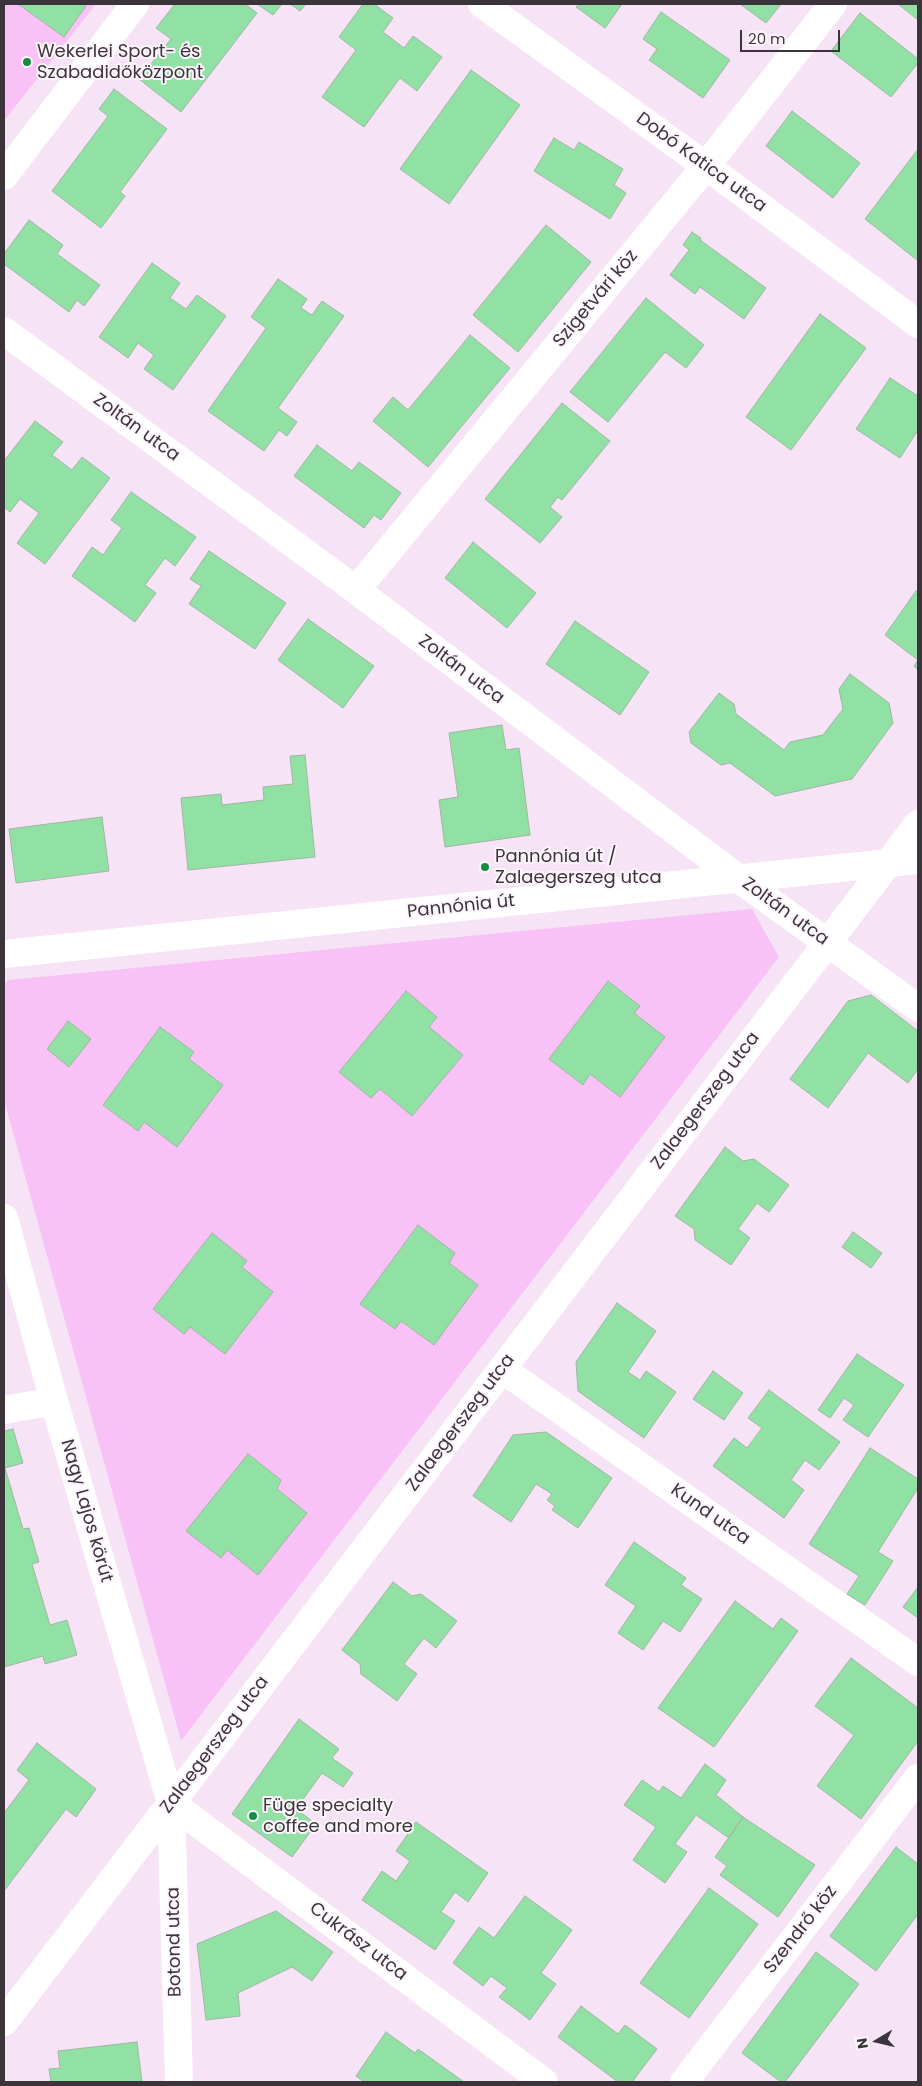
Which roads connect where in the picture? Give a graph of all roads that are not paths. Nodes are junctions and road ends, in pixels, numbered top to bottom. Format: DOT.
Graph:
graph roads {
  1 [pos="135,4"];
  2 [pos="482,4"];
  3 [pos="832,4"];
  4 [pos="706,166"];
  5 [pos="4,176"];
  6 [pos="918,324"];
  7 [pos="4,331"];
  8 [pos="356,590"];
  9 [pos="918,824"];
  10 [pos="918,860"];
  11 [pos="888,862"];
  12 [pos="739,879"];
  13 [pos="827,943"];
  14 [pos="4,954"];
  15 [pos="918,1008"];
  16 [pos="4,1218"];
  17 [pos="502,1369"];
  18 [pos="54,1401"];
  19 [pos="4,1410"];
  20 [pos="918,1662"];
  21 [pos="918,1778"];
  22 [pos="171,1803"];
  23 [pos="4,2022"];
  24 [pos="179,2082"];
  25 [pos="544,2082"];
  26 [pos="684,2082"];
  1 -- 5 [label="street"];
  2 -- 4 [label="street, Dobó Katica utca"];
  3 -- 4 [label="street, Szigetvári köz"];
  4 -- 6 [label="street, Dobó Katica utca"];
  4 -- 8 [label="street, Szigetvári köz"];
  7 -- 8 [label="street, Zoltán utca"];
  8 -- 12 [label="street, Zoltán utca"];
  9 -- 11 [label="street, Zalaegerszeg utca"];
  10 -- 11 [label="street, Pannónia út"];
  11 -- 12 [label="street, Pannónia út"];
  11 -- 13 [label="street, Zalaegerszeg utca"];
  12 -- 13 [label="street, Zoltán utca"];
  12 -- 14 [label="street, Pannónia út"];
  13 -- 15 [label="street, Zoltán utca"];
  13 -- 17 [label="street, Zalaegerszeg utca"];
  16 -- 18 [label="street, Nagy Lajos körút"];
  17 -- 20 [label="street, Kund utca"];
  17 -- 22 [label="street, Zalaegerszeg utca"];
  18 -- 19 [label="street"];
  18 -- 22 [label="street, Nagy Lajos körút"];
  21 -- 26 [label="street, Szendrő köz"];
  22 -- 23 [label="street, Zalaegerszeg utca"];
  22 -- 24 [label="street, Botond utca"];
  22 -- 25 [label="street, Cukrász utca"];
}
